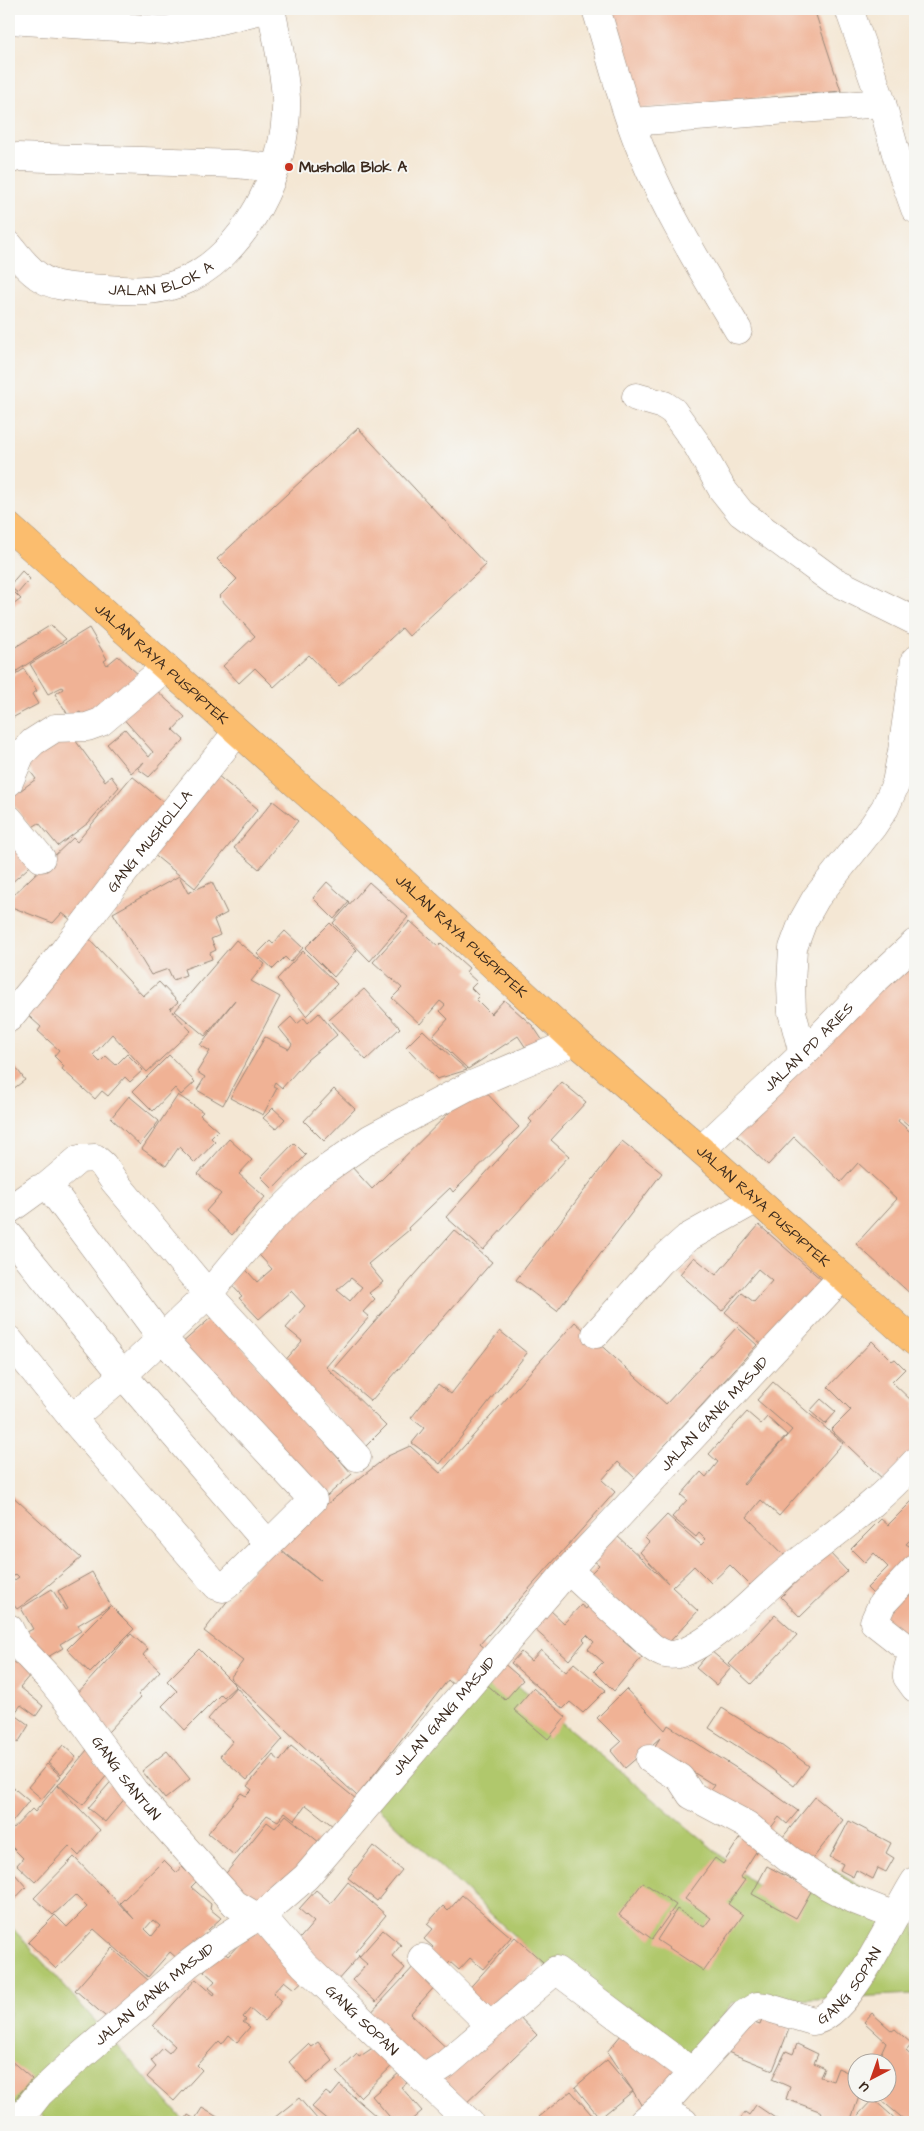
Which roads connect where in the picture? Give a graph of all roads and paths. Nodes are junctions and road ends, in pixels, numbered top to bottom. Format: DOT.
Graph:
graph roads {
  1 [pos="265,9"];
  2 [pos="271,9"];
  3 [pos="596,9"];
  4 [pos="849,9"];
  5 [pos="9,20"];
  6 [pos="882,103"];
  7 [pos="631,122"];
  8 [pos="9,160"];
  9 [pos="276,168"];
  10 [pos="915,209"];
  11 [pos="9,245"];
  12 [pos="738,330"];
  13 [pos="636,397"];
  14 [pos="9,527"];
  15 [pos="915,621"];
  16 [pos="915,660"];
  17 [pos="166,668"];
  18 [pos="237,732"];
  19 [pos="9,782"];
  20 [pos="9,819"];
  21 [pos="41,858"];
  22 [pos="915,943"];
  23 [pos="9,1018"];
  24 [pos="575,1041"];
  25 [pos="803,1054"];
  26 [pos="701,1150"];
  27 [pos="46,1186"];
  28 [pos="755,1200"];
  29 [pos="9,1210"];
  30 [pos="9,1235"];
  31 [pos="842,1277"];
  32 [pos="208,1294"];
  33 [pos="596,1334"];
  34 [pos="162,1338"];
  35 [pos="9,1340"];
  36 [pos="915,1342"];
  37 [pos="123,1375"];
  38 [pos="72,1418"];
  39 [pos="357,1457"];
  40 [pos="911,1477"];
  41 [pos="268,1544"];
  42 [pos="915,1568"];
  43 [pos="568,1570"];
  44 [pos="9,1628"];
  45 [pos="915,1688"];
  46 [pos="650,1759"];
  47 [pos="915,1881"];
  48 [pos="259,1916"];
  49 [pos="895,1916"];
  50 [pos="422,1958"];
  51 [pos="490,2025"];
  52 [pos="692,2072"];
  53 [pos="424,2079"];
  54 [pos="651,2116"];
  55 [pos="17,2122"];
  56 [pos="469,2122"];
  57 [pos="684,2122"];
  1 -- 5 [label="street"];
  2 -- 9 [label="street, JALAN BLOK A"];
  3 -- 7 [label="street"];
  4 -- 6 [label="street"];
  6 -- 7 [label="street"];
  6 -- 10 [label="street"];
  7 -- 12 [label="street"];
  8 -- 9 [label="street"];
  9 -- 11 [label="street, JALAN BLOK A"];
  13 -- 15 [label="street"];
  14 -- 17 [label="main road, JALAN RAYA PUSPIPTEK"];
  16 -- 25 [label="street"];
  17 -- 18 [label="main road, JALAN RAYA PUSPIPTEK"];
  17 -- 19 [label="street"];
  18 -- 23 [label="street, GANG MUSHOLLA"];
  18 -- 24 [label="main road, JALAN RAYA PUSPIPTEK"];
  20 -- 21 [label="street"];
  22 -- 25 [label="street, JALAN PD ARIES"];
  24 -- 26 [label="main road, JALAN RAYA PUSPIPTEK"];
  24 -- 32 [label="street"];
  25 -- 26 [label="street, JALAN PD ARIES"];
  26 -- 28 [label="main road, JALAN RAYA PUSPIPTEK"];
  27 -- 29 [label="street"];
  27 -- 32 [label="street"];
  27 -- 34 [label="street"];
  28 -- 31 [label="main road, JALAN RAYA PUSPIPTEK"];
  28 -- 33 [label="street"];
  30 -- 37 [label="street"];
  31 -- 36 [label="main road, JALAN RAYA PUSPIPTEK"];
  31 -- 43 [label="street, JALAN GANG MASJID"];
  32 -- 34 [label="street"];
  32 -- 39 [label="street"];
  34 -- 37 [label="street"];
  34 -- 41 [label="street"];
  35 -- 38 [label="street"];
  37 -- 38 [label="street"];
  37 -- 41 [label="street"];
  38 -- 41 [label="street"];
  40 -- 43 [label="street"];
  42 -- 45 [label="street"];
  43 -- 48 [label="street, JALAN GANG MASJID"];
  44 -- 48 [label="street, GANG SANTUN"];
  46 -- 49 [label="street"];
  47 -- 49 [label="street, GANG SOPAN"];
  48 -- 53 [label="street, GANG SOPAN"];
  48 -- 55 [label="street, JALAN GANG MASJID"];
  49 -- 52 [label="street, GANG SOPAN"];
  50 -- 51 [label="street"];
  51 -- 52 [label="street"];
  51 -- 53 [label="street"];
  52 -- 54 [label="street, GANG SOPAN"];
  53 -- 56 [label="street, GANG SOPAN"];
  54 -- 57 [label="street"];
}
